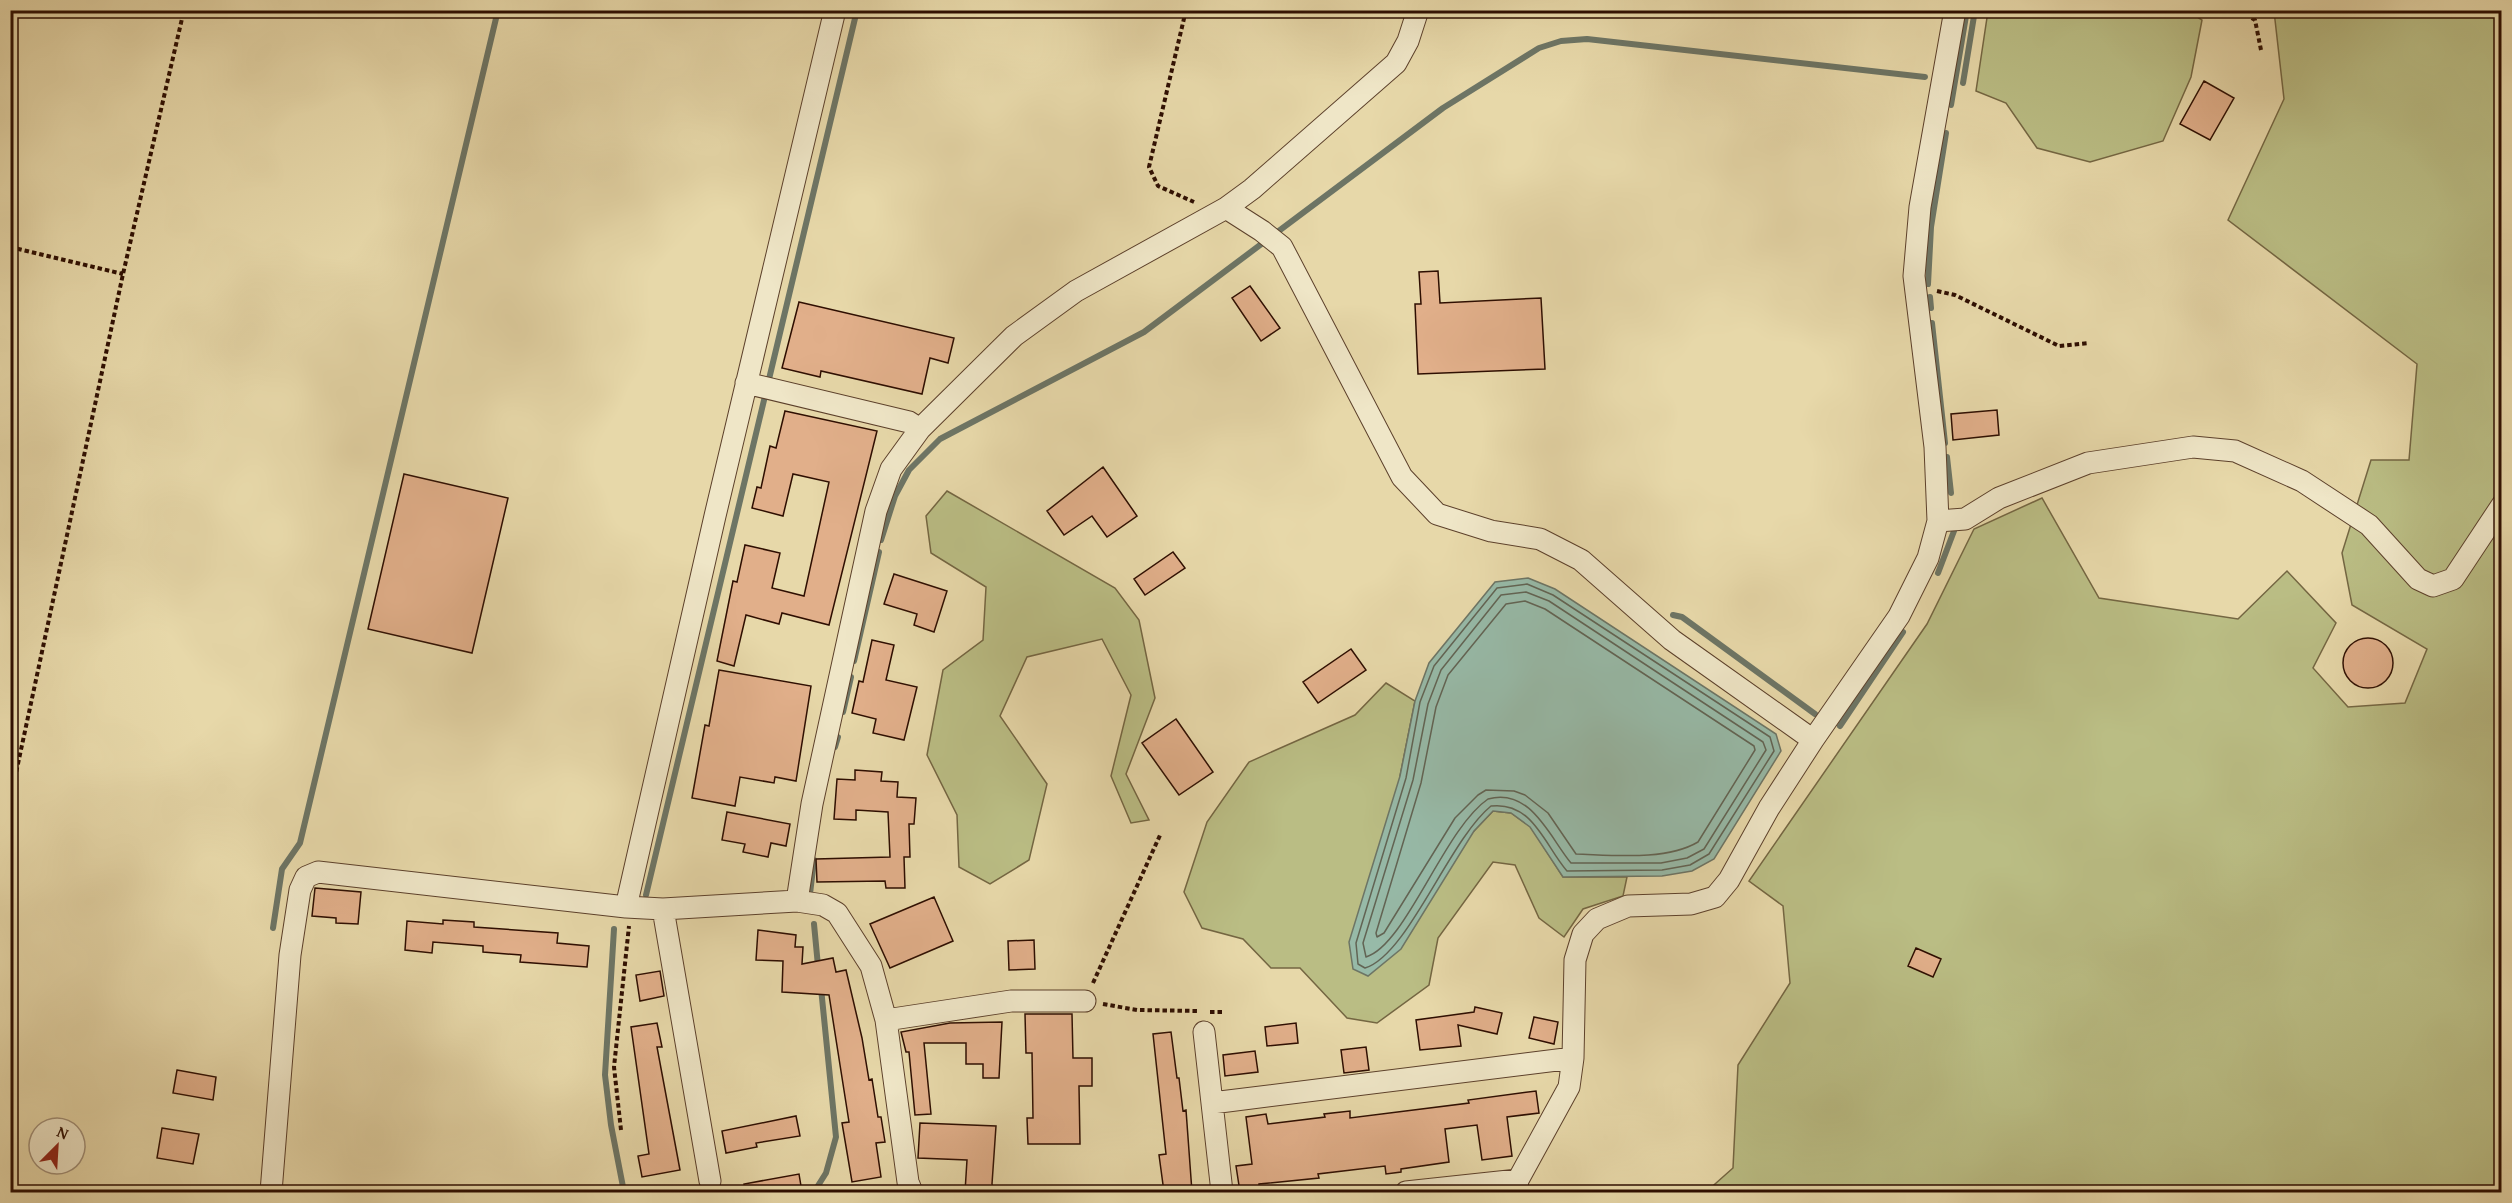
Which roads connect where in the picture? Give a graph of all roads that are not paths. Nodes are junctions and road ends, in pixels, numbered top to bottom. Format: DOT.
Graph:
graph roads {
  1 [pos="835,10"];
  2 [pos="1418,10"];
  3 [pos="1955,10"];
  4 [pos="1226,208"];
  5 [pos="746,383"];
  6 [pos="920,429"];
  7 [pos="2502,505"];
  8 [pos="1938,521"];
  9 [pos="1814,740"];
  10 [pos="797,901"];
  11 [pos="626,907"];
  12 [pos="663,909"];
  13 [pos="1085,1001"];
  14 [pos="886,1020"];
  15 [pos="1204,1032"];
  16 [pos="1573,1058"];
  17 [pos="1212,1103"];
  18 [pos="710,1182"];
  19 [pos="1517,1186"];
  20 [pos="271,1192"];
  21 [pos="912,1192"];
  22 [pos="1222,1192"];
  23 [pos="1406,1192"];
  1 -- 5 [label="street"];
  2 -- 4 [label="street"];
  3 -- 8 [label="street"];
  4 -- 6 [label="street"];
  4 -- 9 [label="street"];
  5 -- 6 [label="street"];
  5 -- 11 [label="street"];
  6 -- 10 [label="street"];
  7 -- 8 [label="street"];
  8 -- 9 [label="street"];
  9 -- 16 [label="street"];
  10 -- 12 [label="street"];
  10 -- 14 [label="street"];
  11 -- 12 [label="street"];
  11 -- 20 [label="street"];
  12 -- 18 [label="street"];
  13 -- 14 [label="street"];
  14 -- 21 [label="street"];
  15 -- 17 [label="street"];
  16 -- 17 [label="street"];
  16 -- 19 [label="street"];
  17 -- 22 [label="street"];
  19 -- 23 [label="street"];
}
